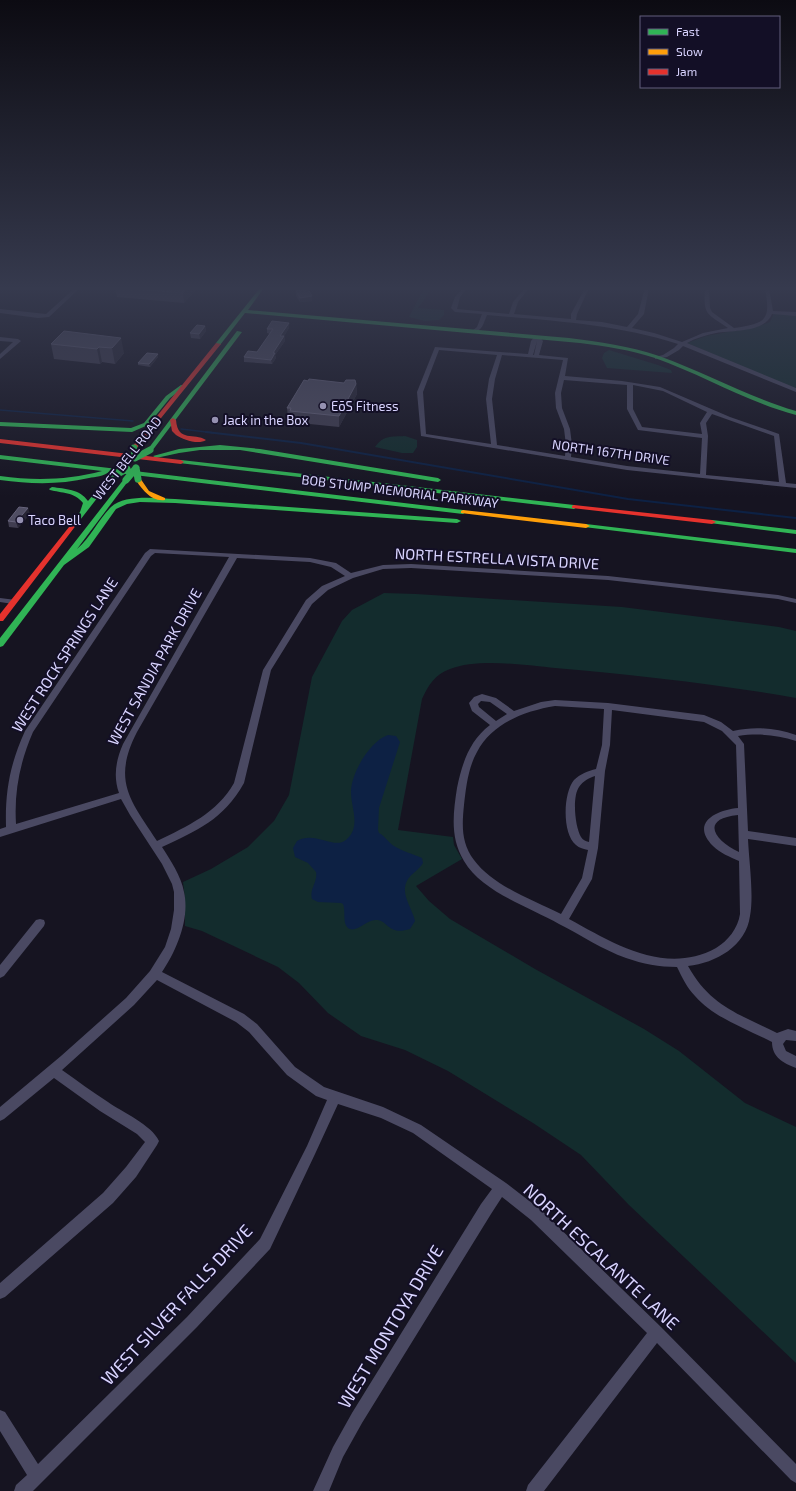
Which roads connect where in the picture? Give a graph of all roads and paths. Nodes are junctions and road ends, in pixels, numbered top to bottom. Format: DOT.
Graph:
graph roads {
  1 [pos="206,358"];
  2 [pos="214,358"];
  3 [pos="220,358"];
  4 [pos="433,358"];
  5 [pos="499,358"];
  6 [pos="545,358"];
  7 [pos="657,358"];
  8 [pos="717,358"];
  9 [pos="561,378"];
  10 [pos="204,379"];
  11 [pos="630,384"];
  12 [pos="183,386"];
  13 [pos="796,390"];
  14 [pos="711,411"];
  15 [pos="796,413"];
  16 [pos="173,420"];
  17 [pos="0,424"];
  18 [pos="85,429"];
  19 [pos="705,436"];
  20 [pos="115,438"];
  21 [pos="0,441"];
  22 [pos="123,446"];
  23 [pos="494,446"];
  24 [pos="232,447"];
  25 [pos="0,457"];
  26 [pos="568,458"];
  27 [pos="131,464"];
  28 [pos="703,476"];
  29 [pos="4,478"];
  30 [pos="445,481"];
  31 [pos="783,484"];
  32 [pos="796,486"];
  33 [pos="499,489"];
  34 [pos="175,501"];
  35 [pos="83,513"];
  36 [pos="607,528"];
  37 [pos="796,532"];
  38 [pos="796,551"];
  39 [pos="234,556"];
  40 [pos="64,562"];
  41 [pos="350,576"];
  42 [pos="0,600"];
  43 [pos="796,601"];
  44 [pos="13,602"];
  45 [pos="0,619"];
  46 [pos="0,644"];
  47 [pos="608,706"];
  48 [pos="513,715"];
  49 [pos="492,728"];
  50 [pos="732,734"];
  51 [pos="796,738"];
  52 [pos="796,743"];
  53 [pos="600,771"];
  54 [pos="124,795"];
  55 [pos="742,811"];
  56 [pos="11,829"];
  57 [pos="0,833"];
  58 [pos="743,834"];
  59 [pos="796,842"];
  60 [pos="155,846"];
  61 [pos="593,848"];
  62 [pos="744,859"];
  63 [pos="562,920"];
  64 [pos="40,923"];
  65 [pos="680,963"];
  66 [pos="0,973"];
  67 [pos="156,974"];
  68 [pos="796,1036"];
  69 [pos="778,1039"];
  70 [pos="796,1062"];
  71 [pos="54,1072"];
  72 [pos="334,1098"];
  73 [pos="0,1115"];
  74 [pos="501,1188"];
  75 [pos="0,1292"];
  76 [pos="656,1332"];
  77 [pos="0,1418"];
  78 [pos="796,1475"];
  79 [pos="36,1476"];
  80 [pos="22,1491"];
  81 [pos="321,1491"];
  82 [pos="534,1491"];
  1 -- 12 [label="main road, WEST BELL ROAD"];
  2 -- 10 [label="main road"];
  3 -- 10 [label="main road, WEST BELL ROAD"];
  4 -- 23 [label="street, NORTH 167TH DRIVE"];
  5 -- 23 [label="street"];
  6 -- 9 [label="street"];
  7 -- 15 [label="main road"];
  8 -- 13 [label="street"];
  9 -- 11 [label="street"];
  9 -- 26 [label="street"];
  10 -- 16 [label="main road, WEST BELL ROAD"];
  11 -- 14 [label="street"];
  11 -- 19 [label="street"];
  12 -- 18 [label="main road"];
  12 -- 27 [label="main road, WEST BELL ROAD, bridge"];
  14 -- 19 [label="street"];
  14 -- 31 [label="street"];
  16 -- 24 [label="main road"];
  16 -- 27 [label="main road, WEST BELL ROAD"];
  17 -- 18 [label="main road"];
  18 -- 20 [label="main road"];
  19 -- 28 [label="street"];
  21 -- 37 [label="main road, BOB STUMP MEMORIAL PARKWAY"];
  22 -- 27 [label="main road"];
  23 -- 26 [label="street, NORTH 167TH DRIVE"];
  24 -- 27 [label="main road"];
  24 -- 30 [label="main road"];
  25 -- 36 [label="main road, BOB STUMP MEMORIAL PARKWAY"];
  26 -- 28 [label="street, NORTH 167TH DRIVE"];
  27 -- 29 [label="main road"];
  27 -- 34 [label="main road, bridge"];
  27 -- 35 [label="main road, WEST BELL ROAD, bridge"];
  27 -- 40 [label="main road, WEST BELL ROAD, bridge"];
  28 -- 31 [label="street, NORTH 167TH DRIVE"];
  29 -- 35 [label="main road"];
  31 -- 32 [label="street, NORTH 167TH DRIVE"];
  33 -- 37 [label="main road"];
  34 -- 36 [label="main road"];
  34 -- 40 [label="main road"];
  35 -- 44 [label="main road, WEST BELL ROAD"];
  36 -- 38 [label="main road, BOB STUMP MEMORIAL PARKWAY"];
  39 -- 41 [label="street"];
  39 -- 54 [label="street, WEST SANDIA PARK DRIVE"];
  39 -- 56 [label="street, WEST ROCK SPRINGS LANE"];
  40 -- 46 [label="main road, WEST BELL ROAD"];
  41 -- 43 [label="street, NORTH ESTRELLA VISTA DRIVE"];
  41 -- 60 [label="street, NORTH ESTRELLA VISTA DRIVE"];
  42 -- 44 [label="street"];
  44 -- 45 [label="main road, WEST BELL ROAD"];
  47 -- 48 [label="street"];
  47 -- 50 [label="street"];
  47 -- 53 [label="street"];
  48 -- 49 [label="street"];
  48 -- 49 [label="street"];
  49 -- 63 [label="street"];
  50 -- 51 [label="street"];
  50 -- 55 [label="street"];
  51 -- 52 [label="street"];
  53 -- 61 [label="street"];
  53 -- 61 [label="street"];
  54 -- 56 [label="street"];
  54 -- 60 [label="street, WEST SANDIA PARK DRIVE"];
  55 -- 58 [label="street"];
  55 -- 62 [label="street"];
  56 -- 57 [label="street"];
  58 -- 59 [label="street"];
  58 -- 62 [label="street"];
  60 -- 67 [label="street, WEST SANDIA PARK DRIVE"];
  61 -- 63 [label="street"];
  62 -- 65 [label="street"];
  63 -- 65 [label="street"];
  64 -- 66 [label="street"];
  65 -- 69 [label="street"];
  67 -- 71 [label="street, WEST SANDIA PARK DRIVE"];
  67 -- 72 [label="street, NORTH ESCALANTE LANE"];
  68 -- 69 [label="street"];
  69 -- 70 [label="street"];
  71 -- 73 [label="street, WEST SANDIA PARK DRIVE"];
  71 -- 75 [label="street"];
  72 -- 74 [label="street, NORTH ESCALANTE LANE"];
  72 -- 79 [label="street, WEST SILVER FALLS DRIVE"];
  74 -- 76 [label="street, NORTH ESCALANTE LANE"];
  74 -- 81 [label="street, WEST MONTOYA DRIVE"];
  76 -- 78 [label="street, NORTH ESCALANTE LANE"];
  76 -- 82 [label="street"];
  77 -- 79 [label="street"];
  79 -- 80 [label="street, WEST SILVER FALLS DRIVE"];
}
